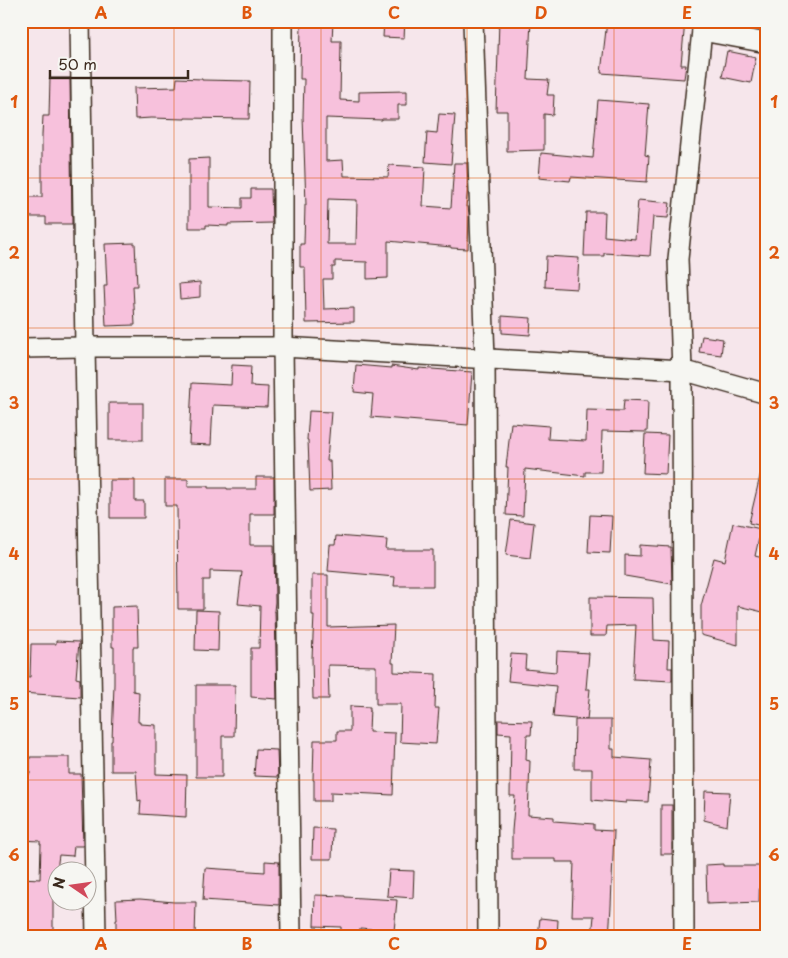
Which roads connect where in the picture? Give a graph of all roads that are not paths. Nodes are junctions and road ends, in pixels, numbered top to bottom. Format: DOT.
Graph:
graph roads {
  1 [pos="80,21"];
  2 [pos="282,21"];
  3 [pos="473,21"];
  4 [pos="703,26"];
  5 [pos="767,43"];
  6 [pos="85,347"];
  7 [pos="284,347"];
  8 [pos="21,348"];
  9 [pos="485,358"];
  10 [pos="682,370"];
  11 [pos="767,394"];
  12 [pos="96,937"];
  13 [pos="291,937"];
  14 [pos="488,937"];
  15 [pos="684,937"];
  1 -- 6 [label="street"];
  2 -- 7 [label="street"];
  3 -- 9 [label="street"];
  4 -- 5 [label="street"];
  4 -- 10 [label="street"];
  6 -- 7 [label="street"];
  6 -- 8 [label="street"];
  6 -- 12 [label="street"];
  7 -- 9 [label="street"];
  7 -- 13 [label="street"];
  9 -- 10 [label="street"];
  9 -- 14 [label="street"];
  10 -- 11 [label="street"];
  10 -- 15 [label="street"];
}
